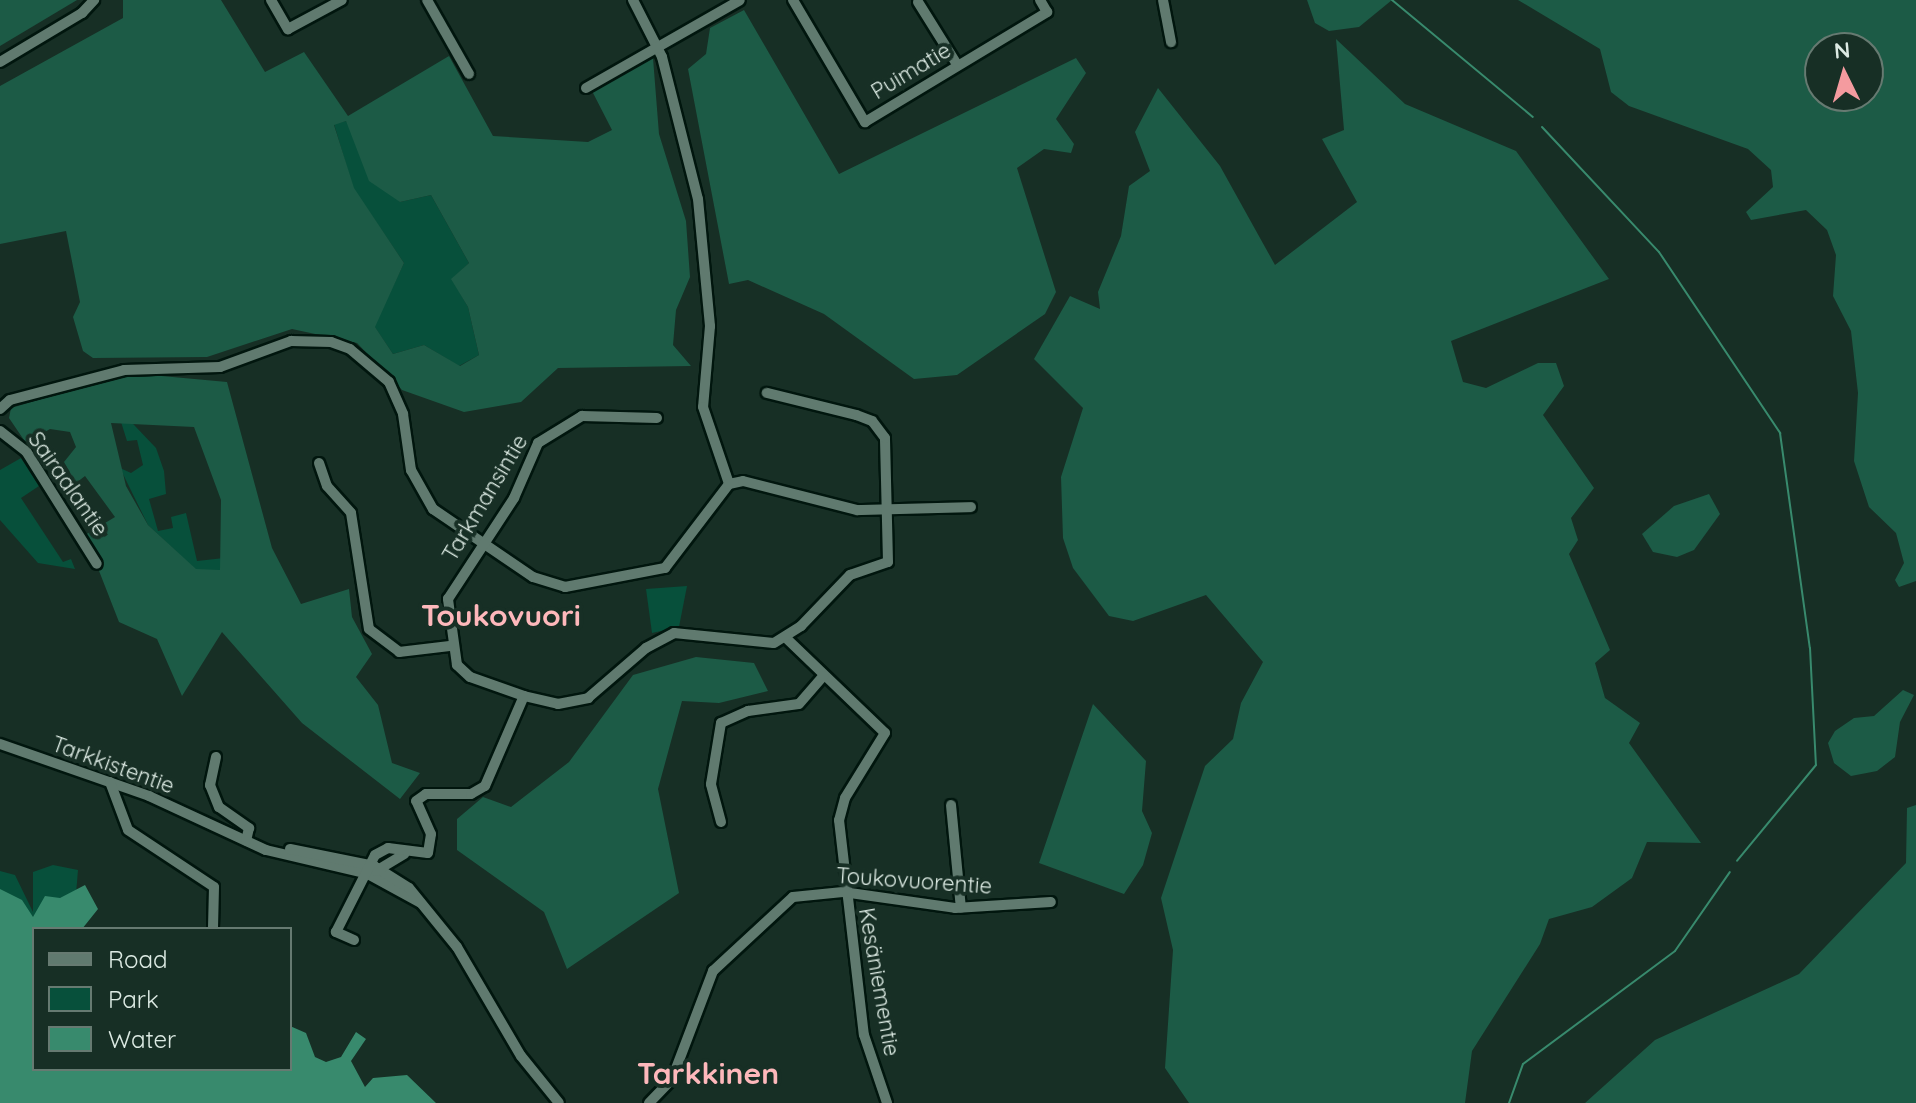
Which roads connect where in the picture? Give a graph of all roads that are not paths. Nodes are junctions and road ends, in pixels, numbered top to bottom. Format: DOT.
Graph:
graph roads {
  1 [pos="94,0"];
  2 [pos="271,0"];
  3 [pos="342,0"];
  4 [pos="427,0"];
  5 [pos="633,0"];
  6 [pos="740,0"];
  7 [pos="793,0"];
  8 [pos="1040,0"];
  9 [pos="1163,0"];
  10 [pos="918,2"];
  11 [pos="1171,42"];
  12 [pos="659,46"];
  13 [pos="0,62"];
  14 [pos="958,66"];
  15 [pos="469,74"];
  16 [pos="586,88"];
  17 [pos="767,393"];
  18 [pos="0,409"];
  19 [pos="657,418"];
  20 [pos="0,431"];
  21 [pos="319,463"];
  22 [pos="729,484"];
  23 [pos="971,507"];
  24 [pos="887,511"];
  25 [pos="483,545"];
  26 [pos="97,564"];
  27 [pos="786,638"];
  28 [pos="450,646"];
  29 [pos="823,676"];
  30 [pos="524,696"];
  31 [pos="0,744"];
  32 [pos="216,757"];
  33 [pos="110,782"];
  34 [pos="951,805"];
  35 [pos="721,822"];
  36 [pos="251,843"];
  37 [pos="404,854"];
  38 [pos="368,869"];
  39 [pos="382,869"];
  40 [pos="843,892"];
  41 [pos="1051,902"];
  42 [pos="421,903"];
  43 [pos="961,908"];
  44 [pos="213,927"];
  45 [pos="354,940"];
  46 [pos="553,1101"];
  47 [pos="649,1103"];
  48 [pos="887,1103"];
  1 -- 13 [label="street"];
  2 -- 3 [label="street"];
  4 -- 15 [label="street"];
  5 -- 12 [label="street"];
  6 -- 12 [label="street"];
  7 -- 14 [label="street, Puimatie"];
  8 -- 14 [label="street, Puimatie"];
  9 -- 11 [label="street"];
  10 -- 14 [label="street"];
  12 -- 16 [label="street"];
  12 -- 22 [label="street"];
  17 -- 24 [label="street"];
  18 -- 25 [label="street"];
  19 -- 25 [label="street, Tarkmansintie"];
  20 -- 26 [label="street, Sairaalantie"];
  21 -- 28 [label="street"];
  22 -- 24 [label="street"];
  22 -- 25 [label="street"];
  23 -- 24 [label="street"];
  24 -- 27 [label="street"];
  25 -- 28 [label="street, Tarkmansintie"];
  27 -- 29 [label="street"];
  27 -- 30 [label="street"];
  28 -- 30 [label="street"];
  29 -- 35 [label="street"];
  29 -- 40 [label="street, Kesäniementie"];
  30 -- 37 [label="street"];
  31 -- 33 [label="street, Tarkkistentie"];
  32 -- 36 [label="street"];
  33 -- 36 [label="street, Tarkkistentie"];
  33 -- 44 [label="street"];
  34 -- 43 [label="street"];
  36 -- 38 [label="street, Tarkkistentie"];
  37 -- 38 [label="street"];
  37 -- 39 [label="street"];
  38 -- 39 [label="street"];
  38 -- 42 [label="street, Tarkkistentie"];
  38 -- 45 [label="street"];
  39 -- 42 [label="street, Tarkkistentie"];
  40 -- 43 [label="street, Toukovuorentie"];
  40 -- 47 [label="street, Toukovuorentie"];
  40 -- 48 [label="street, Kesäniementie"];
  41 -- 43 [label="street, Toukovuorentie"];
  42 -- 46 [label="street, Tarkkistentie"];
}
